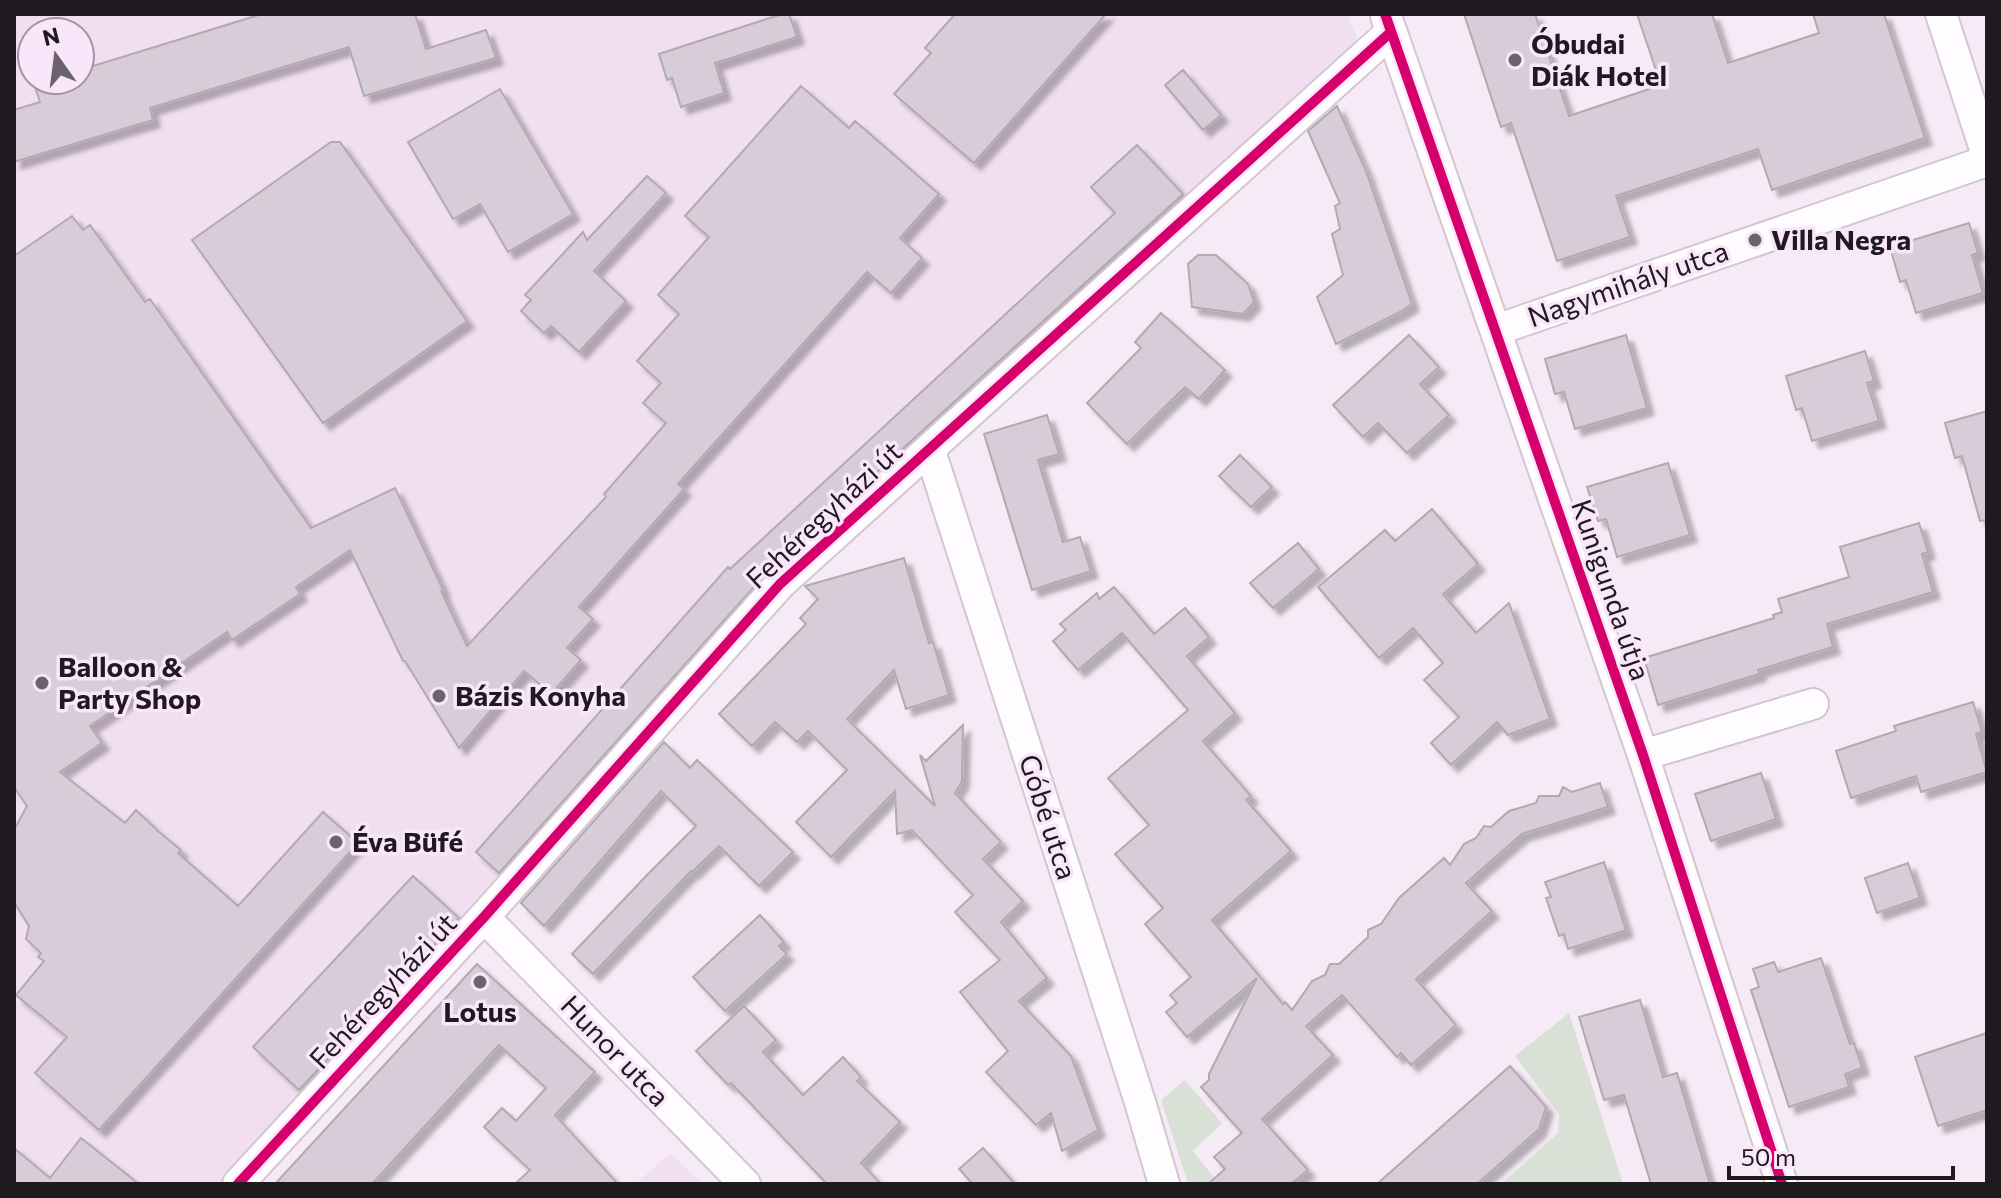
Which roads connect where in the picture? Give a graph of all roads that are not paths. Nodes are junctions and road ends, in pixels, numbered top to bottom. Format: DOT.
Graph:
graph roads {
  1 [pos="1941,14"];
  2 [pos="1388,23"];
  3 [pos="1987,155"];
  4 [pos="1987,161"];
  5 [pos="1496,330"];
  6 [pos="930,451"];
  7 [pos="1813,704"];
  8 [pos="1643,755"];
  9 [pos="484,917"];
  10 [pos="238,1184"];
  11 [pos="745,1184"];
  12 [pos="1164,1184"];
  13 [pos="1782,1184"];
  1 -- 3 [label="street"];
  2 -- 5 [label="street, Kunigunda útja"];
  2 -- 6 [label="street, Fehéregyházi út"];
  4 -- 5 [label="street, Nagymihály utca"];
  5 -- 8 [label="street, Kunigunda útja"];
  6 -- 9 [label="street, Fehéregyházi út"];
  6 -- 12 [label="street, Góbé utca"];
  7 -- 8 [label="street"];
  8 -- 13 [label="street, Kunigunda útja"];
  9 -- 10 [label="street, Fehéregyházi út"];
  9 -- 11 [label="street, Hunor utca"];
}
